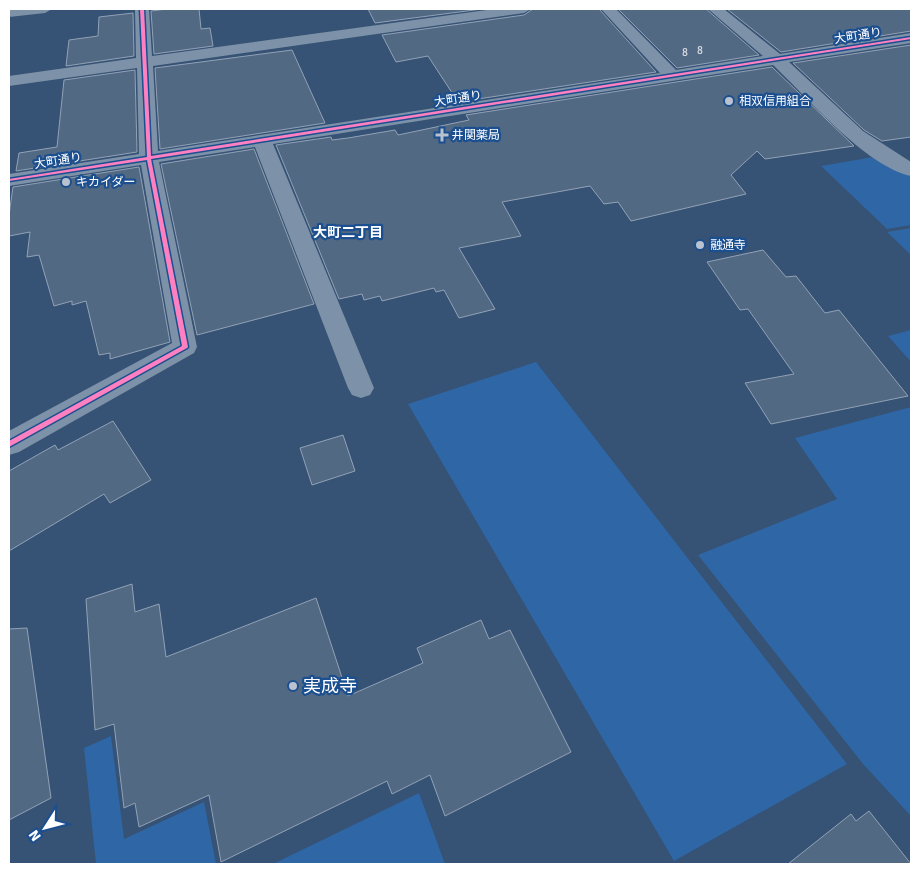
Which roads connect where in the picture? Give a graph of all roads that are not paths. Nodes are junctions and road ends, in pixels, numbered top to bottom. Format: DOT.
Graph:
graph roads {
  1 [pos="45,9"];
  2 [pos="142,9"];
  3 [pos="524,9"];
  4 [pos="608,9"];
  5 [pos="715,9"];
  6 [pos="9,13"];
  7 [pos="911,38"];
  8 [pos="778,60"];
  9 [pos="144,62"];
  10 [pos="672,77"];
  11 [pos="9,81"];
  12 [pos="262,141"];
  13 [pos="149,158"];
  14 [pos="911,170"];
  15 [pos="9,180"];
  16 [pos="362,388"];
  17 [pos="9,444"];
  1 -- 6 [label="highway"];
  2 -- 9 [label="street"];
  3 -- 9 [label="street"];
  4 -- 10 [label="street"];
  5 -- 8 [label="street"];
  7 -- 8 [label="street, 大町通り"];
  8 -- 10 [label="street, 大町通り"];
  8 -- 14 [label="street"];
  9 -- 11 [label="street"];
  9 -- 13 [label="street"];
  10 -- 12 [label="street, 大町通り"];
  12 -- 13 [label="street, 大町通り"];
  12 -- 16 [label="street"];
  13 -- 15 [label="street, 大町通り"];
  13 -- 17 [label="street"];
}
